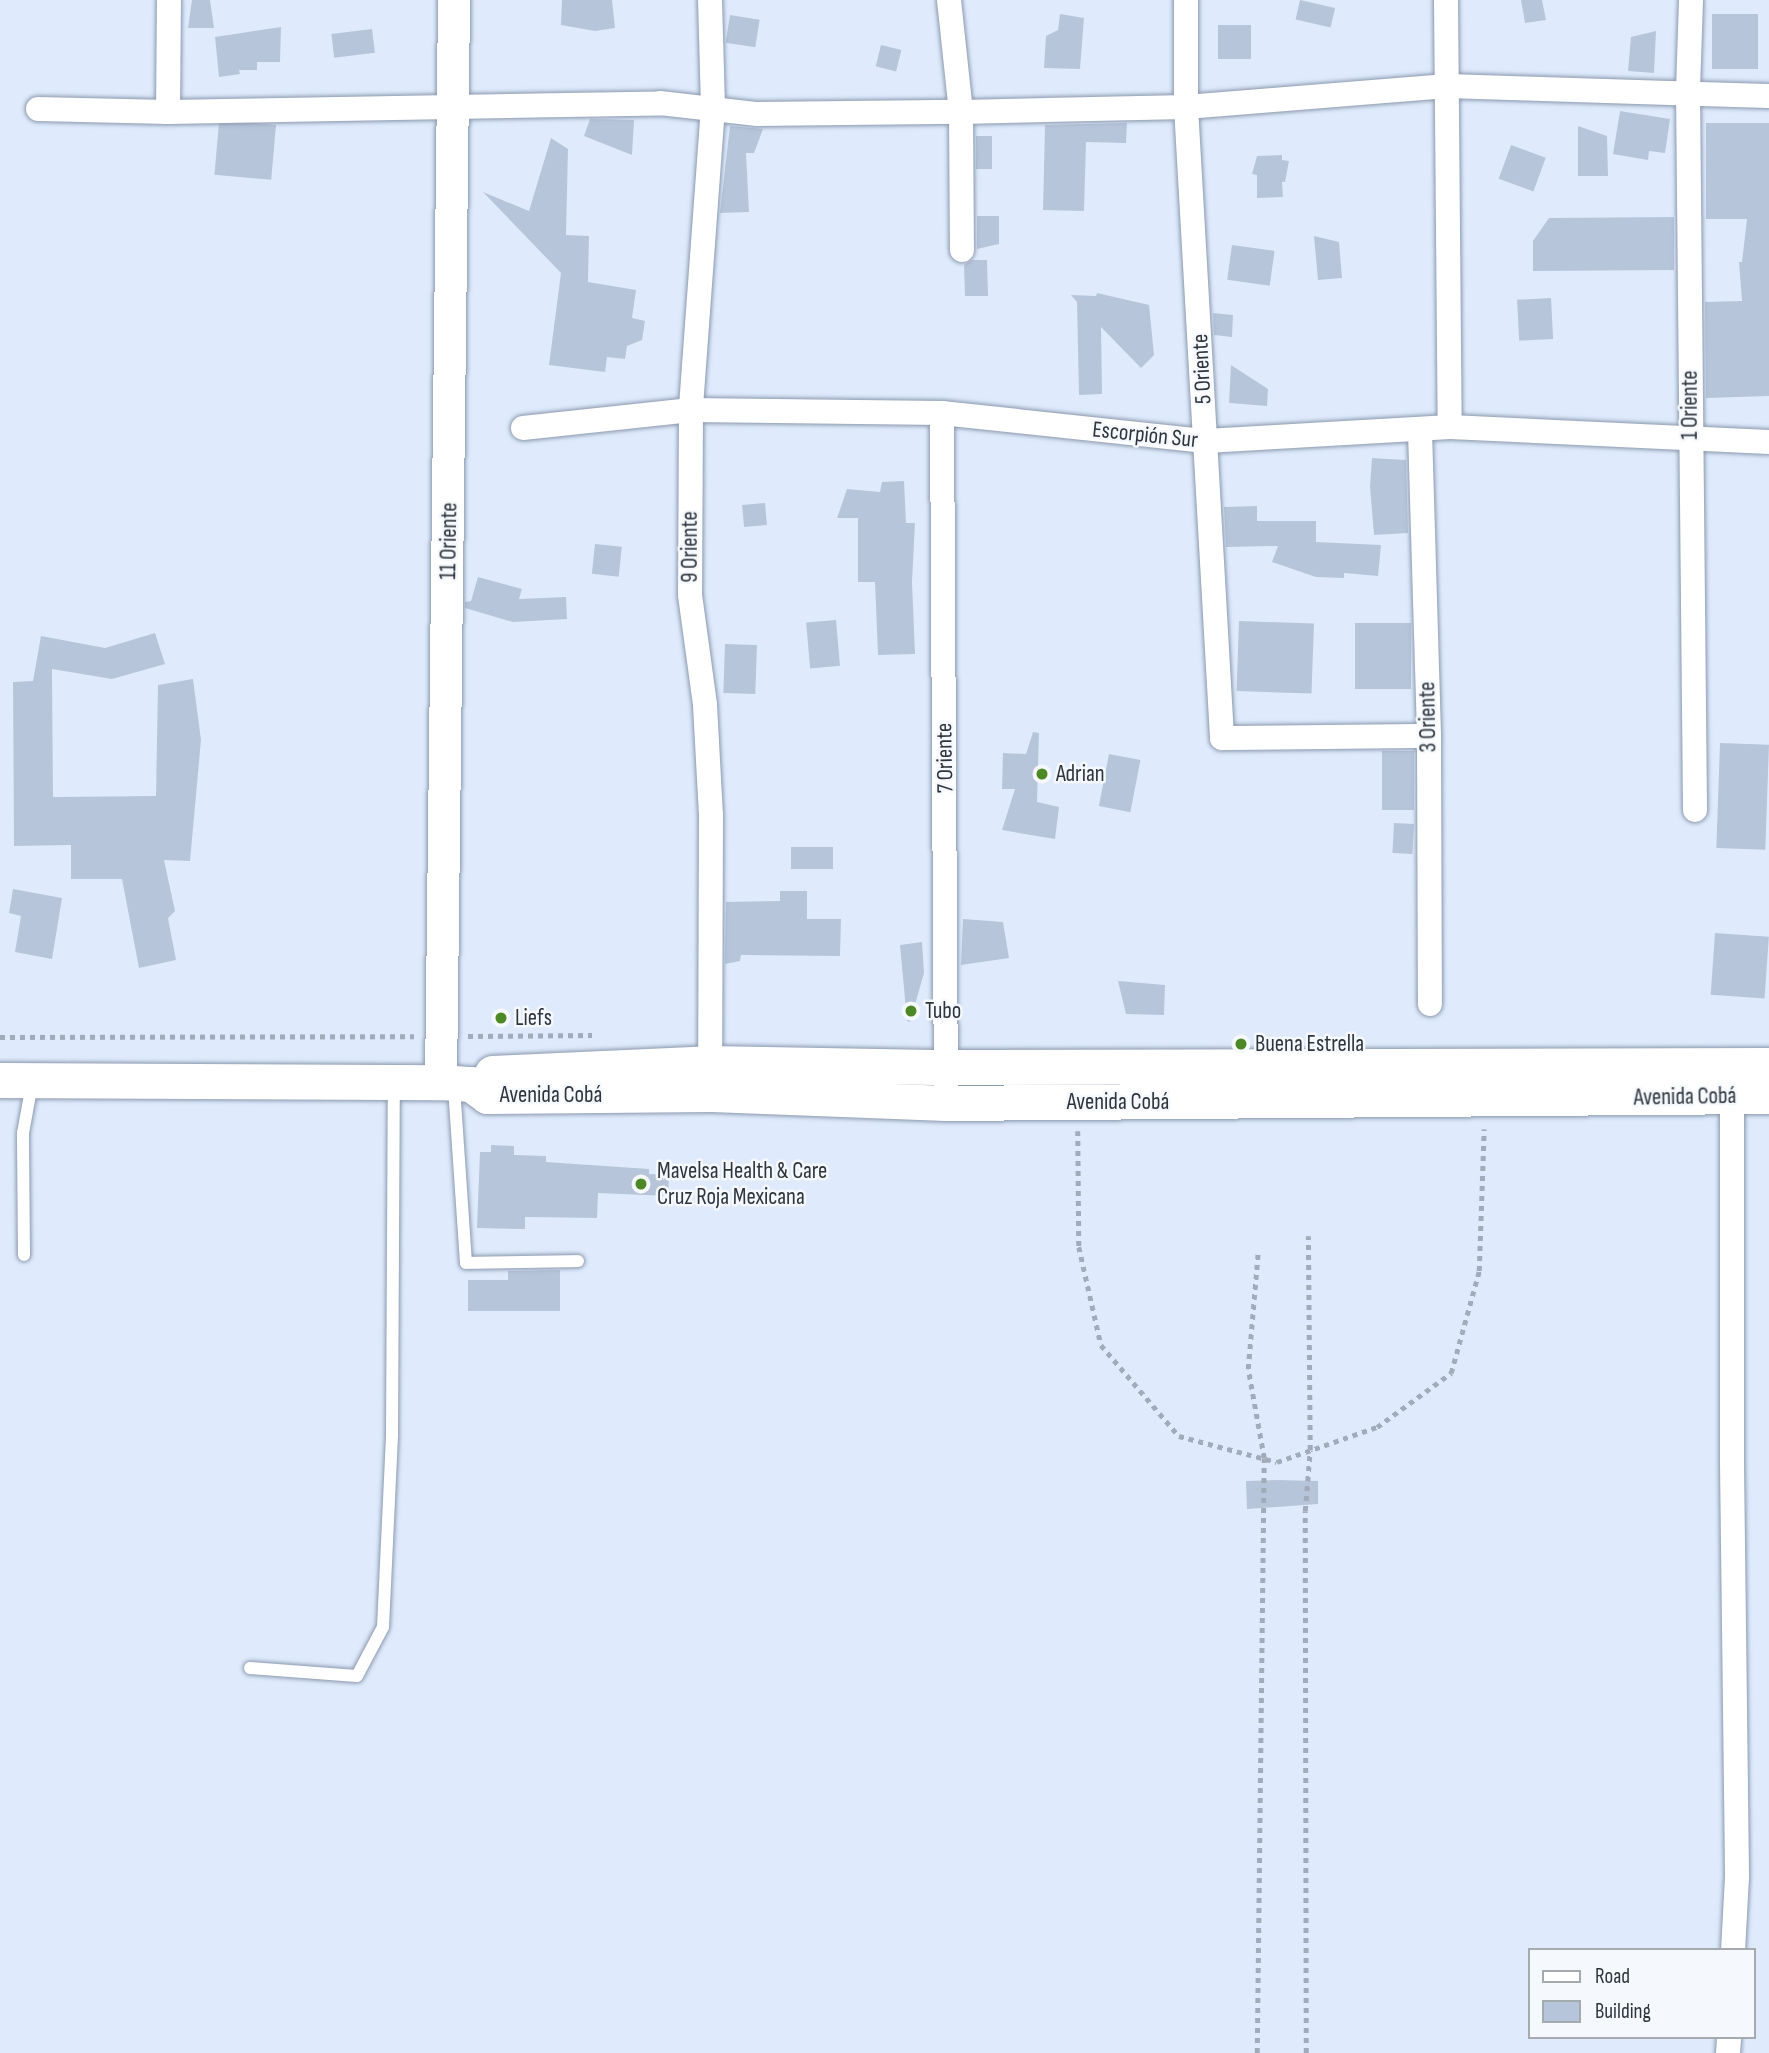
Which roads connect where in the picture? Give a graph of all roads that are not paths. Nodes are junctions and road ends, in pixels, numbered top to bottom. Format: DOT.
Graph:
graph roads {
  1 [pos="169,0"];
  2 [pos="454,0"];
  3 [pos="710,0"];
  4 [pos="949,0"];
  5 [pos="1186,0"];
  6 [pos="1446,0"];
  7 [pos="1691,0"];
  8 [pos="1447,86"];
  9 [pos="1688,92"];
  10 [pos="1769,96"];
  11 [pos="454,107"];
  12 [pos="713,107"];
  13 [pos="1186,107"];
  14 [pos="38,109"];
  15 [pos="168,112"];
  16 [pos="961,112"];
  17 [pos="961,250"];
  18 [pos="691,410"];
  19 [pos="942,413"];
  20 [pos="1450,427"];
  21 [pos="523,428"];
  22 [pos="1420,431"];
  23 [pos="1690,440"];
  24 [pos="1206,441"];
  25 [pos="1769,442"];
  26 [pos="1429,736"];
  27 [pos="1695,810"];
  28 [pos="1430,1004"];
  29 [pos="1769,1065"];
  30 [pos="947,1067"];
  31 [pos="710,1078"];
  32 [pos="16,1080"];
  33 [pos="1732,1081"];
  34 [pos="394,1082"];
  35 [pos="455,1083"];
  36 [pos="1769,1096"];
  37 [pos="946,1103"];
  38 [pos="23,1255"];
  39 [pos="578,1261"];
  40 [pos="250,1668"];
  41 [pos="1733,1948"];
  1 -- 15 [label="street"];
  2 -- 11 [label="street, 11 Oriente"];
  3 -- 12 [label="street, 9 Oriente"];
  4 -- 16 [label="street"];
  5 -- 13 [label="street, 5 Oriente"];
  6 -- 8 [label="street"];
  7 -- 9 [label="street, 1 Oriente"];
  8 -- 9 [label="street"];
  8 -- 13 [label="street"];
  8 -- 20 [label="street"];
  9 -- 10 [label="street"];
  9 -- 23 [label="street, 1 Oriente"];
  11 -- 12 [label="street"];
  11 -- 15 [label="street"];
  11 -- 35 [label="street, 11 Oriente"];
  12 -- 16 [label="street"];
  12 -- 18 [label="street, 9 Oriente"];
  13 -- 16 [label="street"];
  13 -- 24 [label="street, 5 Oriente"];
  14 -- 15 [label="street"];
  16 -- 17 [label="street"];
  18 -- 19 [label="street, Escorpión Sur"];
  18 -- 21 [label="street, Escorpión Sur"];
  18 -- 31 [label="street, 9 Oriente"];
  19 -- 24 [label="street, Escorpión Sur"];
  19 -- 30 [label="street, 7 Oriente"];
  20 -- 22 [label="street, Escorpión Sur"];
  20 -- 23 [label="street, Escorpión Sur"];
  22 -- 24 [label="street, Escorpión Sur"];
  22 -- 26 [label="street, 3 Oriente"];
  23 -- 25 [label="street, Escorpión Sur"];
  23 -- 27 [label="street, 1 Oriente"];
  24 -- 26 [label="street, 5 Oriente"];
  26 -- 28 [label="street, 3 Oriente"];
  29 -- 33 [label="main road, Avenida Cobá"];
  30 -- 31 [label="main road, Avenida Cobá"];
  30 -- 33 [label="main road, Avenida Cobá"];
  30 -- 37 [label="street, 7 Oriente"];
  31 -- 35 [label="main road, Avenida Cobá"];
  31 -- 37 [label="main road, Avenida Cobá"];
  32 -- 34 [label="main road, Avenida Cobá"];
  32 -- 38 [label="lane"];
  33 -- 36 [label="main road, Avenida Cobá"];
  33 -- 37 [label="main road, Avenida Cobá"];
  33 -- 41 [label="street"];
  34 -- 35 [label="main road, Avenida Cobá"];
  34 -- 40 [label="lane"];
  35 -- 39 [label="lane"];
}
